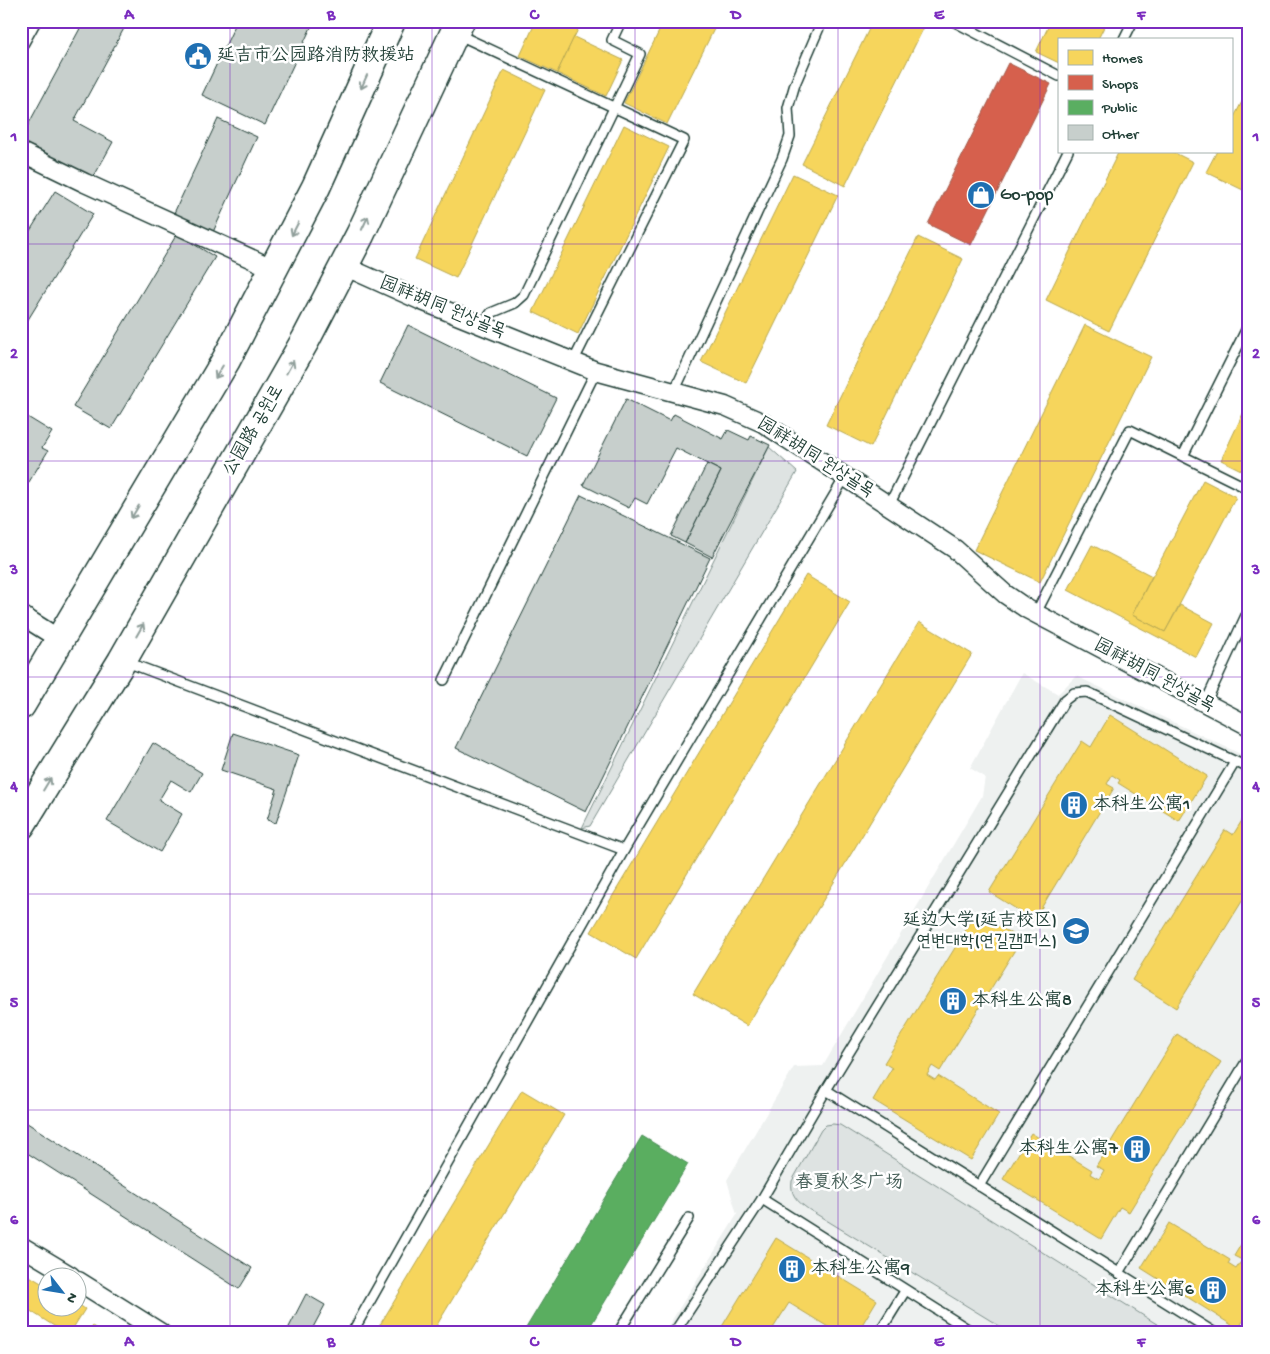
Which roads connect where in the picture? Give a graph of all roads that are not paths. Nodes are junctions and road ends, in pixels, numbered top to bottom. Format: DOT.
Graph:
graph roads {
  1 [pos="36,21"];
  2 [pos="391,21"];
  3 [pos="621,21"];
  4 [pos="822,21"];
  5 [pos="953,21"];
  6 [pos="1133,21"];
  7 [pos="457,27"];
  8 [pos="1124,38"];
  9 [pos="21,48"];
  10 [pos="1058,75"];
  11 [pos="614,107"];
  12 [pos="21,152"];
  13 [pos="1067,152"];
  14 [pos="344,266"];
  15 [pos="274,270"];
  16 [pos="1249,324"];
  17 [pos="482,325"];
  18 [pos="573,362"];
  19 [pos="596,372"];
  20 [pos="674,392"];
  21 [pos="1183,456"];
  22 [pos="845,477"];
  23 [pos="1249,489"];
  24 [pos="889,505"];
  25 [pos="1249,609"];
  26 [pos="1036,613"];
  27 [pos="21,615"];
  28 [pos="60,639"];
  29 [pos="122,661"];
  30 [pos="444,680"];
  31 [pos="1205,704"];
  32 [pos="21,705"];
  33 [pos="1249,726"];
  34 [pos="1235,762"];
  35 [pos="1249,768"];
  36 [pos="21,825"];
  37 [pos="624,850"];
  38 [pos="1249,1057"];
  39 [pos="826,1090"];
  40 [pos="979,1186"];
  41 [pos="762,1199"];
  42 [pos="689,1218"];
  43 [pos="21,1246"];
  44 [pos="54,1266"];
  45 [pos="1119,1273"];
  46 [pos="88,1287"];
  47 [pos="906,1291"];
  48 [pos="161,1333"];
  49 [pos="352,1333"];
  50 [pos="618,1333"];
  51 [pos="674,1333"];
  52 [pos="879,1333"];
  53 [pos="974,1333"];
  54 [pos="1215,1333"];
  1 -- 9 [label="lane"];
  2 -- 15 [label="main road, one-way"];
  3 -- 11 [label="lane"];
  4 -- 20 [label="lane"];
  5 -- 10 [label="lane"];
  6 -- 8 [label="lane"];
  7 -- 11 [label="lane"];
  14 -- 7 [label="main road, 公园路 공원로, one-way"];
  11 -- 17 [label="lane"];
  11 -- 18 [label="lane"];
  12 -- 15 [label="street"];
  13 -- 24 [label="lane"];
  14 -- 17 [label="street, 园祥胡同 원상골목"];
  29 -- 14 [label="main road, 公园路 공원로, one-way"];
  15 -- 28 [label="main road, one-way"];
  16 -- 21 [label="lane"];
  17 -- 18 [label="street, 园祥胡同 원상골목"];
  18 -- 19 [label="street, 园祥胡同 원상골목"];
  19 -- 20 [label="street, 园祥胡同 원상골목"];
  19 -- 30 [label="lane"];
  20 -- 22 [label="street, 园祥胡同 원상골목"];
  21 -- 23 [label="lane"];
  21 -- 26 [label="lane"];
  22 -- 24 [label="street, 园祥胡同 원상골목"];
  22 -- 37 [label="lane"];
  24 -- 26 [label="street, 园祥胡同 원상골목"];
  25 -- 31 [label="lane"];
  26 -- 31 [label="street, 园祥胡同 원상골목"];
  27 -- 28 [label="street"];
  28 -- 32 [label="main road"];
  36 -- 29 [label="main road, 公园路 공원로, one-way"];
  29 -- 37 [label="lane"];
  31 -- 33 [label="street, 园祥胡同 원상골목"];
  34 -- 35 [label="lane"];
  34 -- 39 [label="lane"];
  34 -- 40 [label="lane"];
  37 -- 49 [label="lane"];
  38 -- 45 [label="lane"];
  39 -- 40 [label="lane"];
  39 -- 41 [label="lane"];
  40 -- 45 [label="lane"];
  41 -- 47 [label="lane"];
  41 -- 51 [label="lane"];
  42 -- 50 [label="lane"];
  43 -- 44 [label="street"];
  45 -- 54 [label="lane"];
  46 -- 48 [label="street"];
  47 -- 52 [label="lane"];
  47 -- 53 [label="lane"];
}
